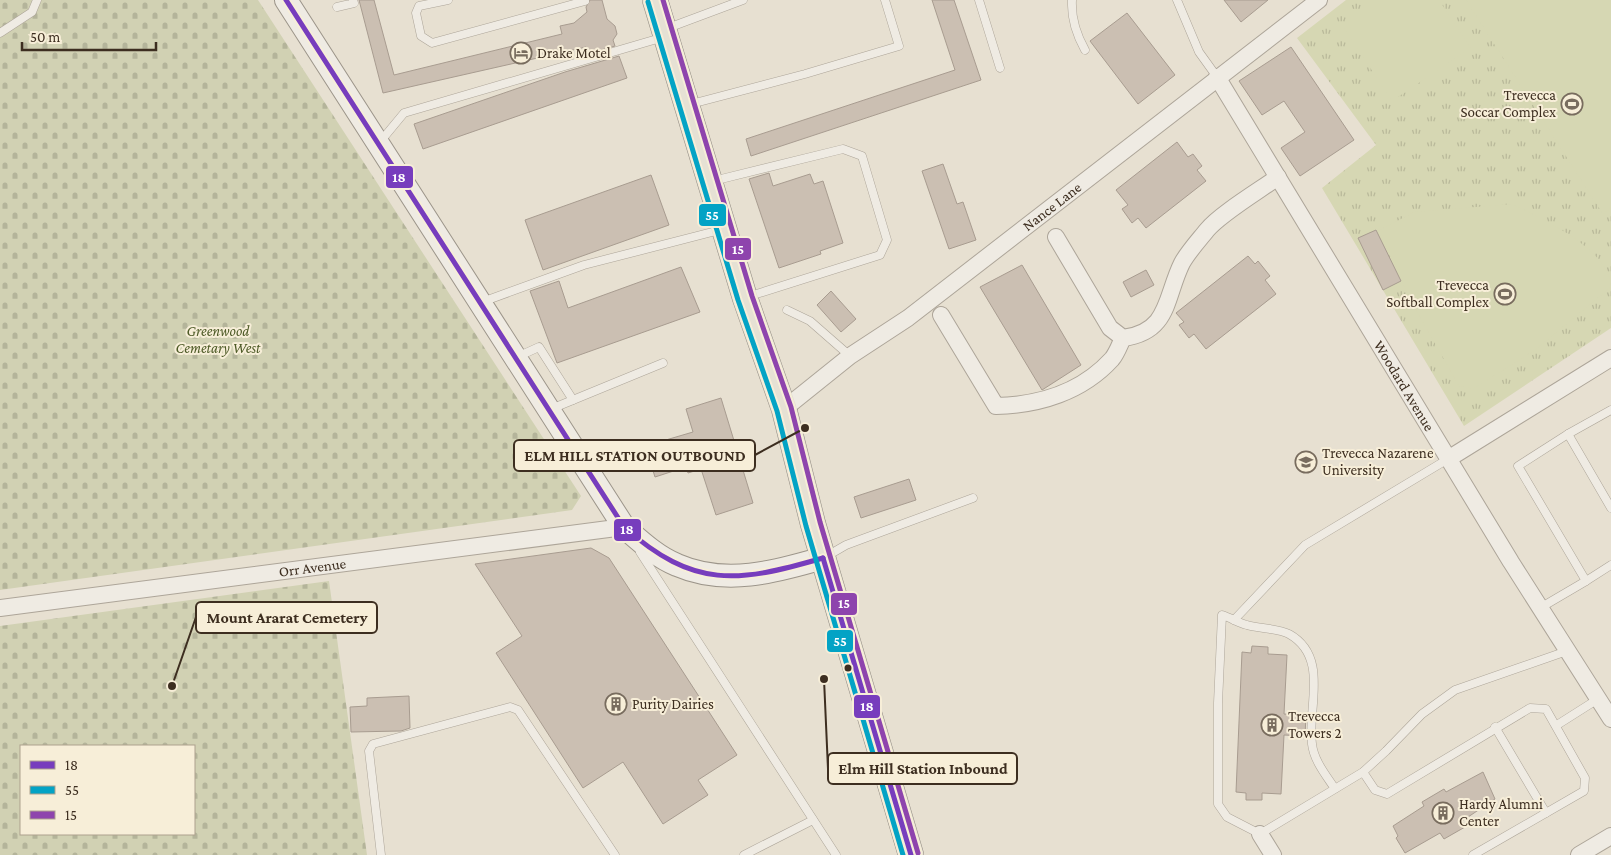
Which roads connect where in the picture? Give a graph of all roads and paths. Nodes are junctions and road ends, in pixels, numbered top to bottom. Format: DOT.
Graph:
graph roads {
  1 [pos="36,0"];
  2 [pos="286,0"];
  3 [pos="353,0"];
  4 [pos="448,0"];
  5 [pos="655,0"];
  6 [pos="743,0"];
  7 [pos="885,0"];
  8 [pos="979,0"];
  9 [pos="1072,0"];
  10 [pos="1177,0"];
  11 [pos="1319,0"];
  12 [pos="579,2"];
  13 [pos="338,7"];
  14 [pos="0,33"];
  15 [pos="665,33"];
  16 [pos="1085,50"];
  17 [pos="1000,68"];
  18 [pos="1217,77"];
  19 [pos="687,106"];
  20 [pos="378,144"];
  21 [pos="1278,177"];
  22 [pos="710,182"];
  23 [pos="724,229"];
  24 [pos="1056,237"];
  25 [pos="745,298"];
  26 [pos="480,303"];
  27 [pos="787,310"];
  28 [pos="941,315"];
  29 [pos="1123,338"];
  30 [pos="850,356"];
  31 [pos="515,358"];
  32 [pos="1611,358"];
  33 [pos="663,363"];
  34 [pos="573,400"];
  35 [pos="549,410"];
  36 [pos="784,410"];
  37 [pos="1611,410"];
  38 [pos="1568,434"];
  39 [pos="1448,459"];
  40 [pos="973,498"];
  41 [pos="1611,508"];
  42 [pos="624,527"];
  43 [pos="823,558"];
  44 [pos="1611,565"];
  45 [pos="1586,581"];
  46 [pos="0,608"];
  47 [pos="1540,608"];
  48 [pos="1234,620"];
  49 [pos="1567,651"];
  50 [pos="1598,699"];
  51 [pos="1611,719"];
  52 [pos="1556,726"];
  53 [pos="1495,727"];
  54 [pos="1363,772"];
  55 [pos="1335,789"];
  56 [pos="1546,813"];
  57 [pos="813,820"];
  58 [pos="1260,834"];
  59 [pos="1611,836"];
  60 [pos="381,855"];
  61 [pos="615,855"];
  62 [pos="744,855"];
  63 [pos="836,855"];
  64 [pos="911,855"];
  65 [pos="1273,855"];
  66 [pos="1473,855"];
  67 [pos="1579,855"];
  1 -- 14 [label="lane"];
  2 -- 20 [label="main road"];
  3 -- 13 [label="lane"];
  4 -- 12 [label="lane"];
  5 -- 15 [label="main road"];
  6 -- 15 [label="lane"];
  7 -- 19 [label="lane"];
  8 -- 17 [label="lane"];
  9 -- 16 [label="lane"];
  10 -- 18 [label="lane"];
  11 -- 18 [label="street, Nance Lane"];
  15 -- 19 [label="main road"];
  15 -- 20 [label="lane"];
  18 -- 21 [label="street, Woodard Avenue"];
  18 -- 30 [label="street, Nance Lane"];
  19 -- 22 [label="main road"];
  20 -- 26 [label="main road"];
  21 -- 29 [label="street"];
  21 -- 39 [label="street, Woodard Avenue"];
  22 -- 23 [label="main road"];
  22 -- 25 [label="lane"];
  23 -- 25 [label="main road"];
  23 -- 26 [label="lane"];
  24 -- 29 [label="street"];
  25 -- 36 [label="main road"];
  26 -- 31 [label="main road"];
  27 -- 30 [label="lane"];
  28 -- 29 [label="street"];
  30 -- 36 [label="street, Nance Lane"];
  31 -- 34 [label="lane"];
  31 -- 35 [label="main road"];
  32 -- 39 [label="street"];
  33 -- 34 [label="lane"];
  34 -- 35 [label="lane"];
  35 -- 42 [label="main road"];
  36 -- 43 [label="main road"];
  37 -- 38 [label="lane"];
  38 -- 41 [label="lane"];
  38 -- 45 [label="lane"];
  39 -- 47 [label="street, Woodard Avenue"];
  39 -- 48 [label="lane"];
  40 -- 43 [label="lane"];
  42 -- 43 [label="main road"];
  42 -- 46 [label="street, Orr Avenue"];
  42 -- 57 [label="lane"];
  43 -- 64 [label="main road"];
  44 -- 45 [label="lane"];
  45 -- 47 [label="lane"];
  47 -- 49 [label="street, Woodard Avenue"];
  48 -- 55 [label="lane"];
  48 -- 58 [label="lane"];
  49 -- 50 [label="street, Woodard Avenue"];
  49 -- 54 [label="lane"];
  50 -- 51 [label="street, Woodard Avenue"];
  50 -- 52 [label="lane"];
  52 -- 53 [label="lane"];
  52 -- 56 [label="lane"];
  53 -- 54 [label="lane"];
  53 -- 56 [label="lane"];
  54 -- 55 [label="lane"];
  55 -- 58 [label="lane"];
  56 -- 66 [label="lane"];
  57 -- 62 [label="lane"];
  57 -- 63 [label="lane"];
  58 -- 65 [label="street"];
  59 -- 67 [label="street"];
  60 -- 61 [label="lane"];
}
